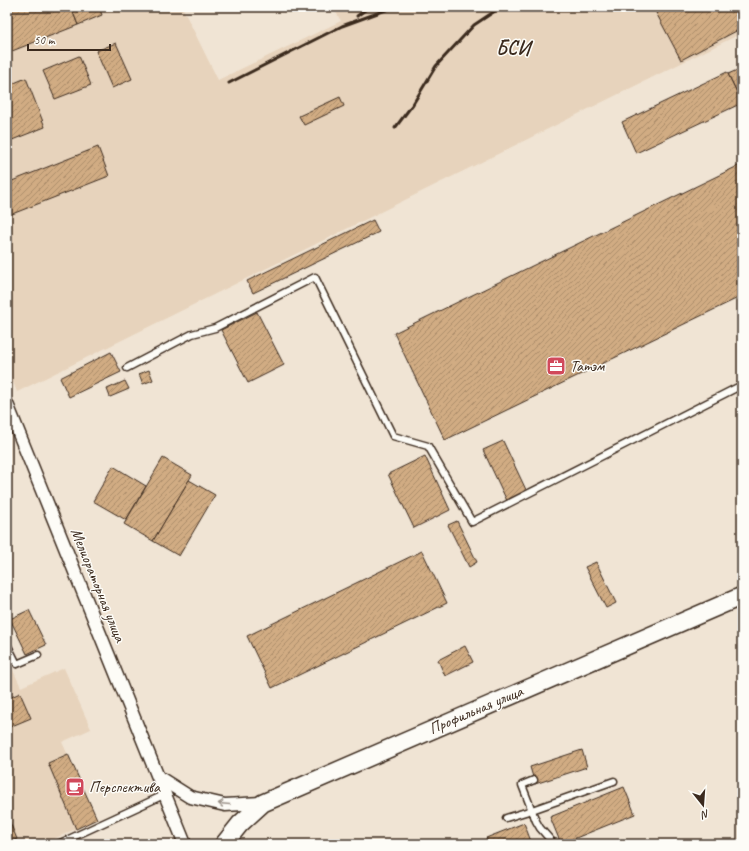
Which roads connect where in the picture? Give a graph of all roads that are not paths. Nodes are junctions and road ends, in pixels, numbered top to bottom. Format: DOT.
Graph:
graph roads {
  1 [pos="126,368"];
  2 [pos="742,385"];
  3 [pos="7,404"];
  4 [pos="10,419"];
  5 [pos="742,596"];
  6 [pos="7,644"];
  7 [pos="38,655"];
  8 [pos="160,778"];
  9 [pos="534,780"];
  10 [pos="614,781"];
  11 [pos="166,794"];
  12 [pos="263,802"];
  13 [pos="532,810"];
  14 [pos="506,818"];
  15 [pos="58,844"];
  16 [pos="185,844"];
  17 [pos="224,844"];
  18 [pos="554,844"];
  1 -- 2 [label="lane"];
  3 -- 4 [label="street, Мелиораторная улица"];
  4 -- 8 [label="street, Мелиораторная улица"];
  5 -- 12 [label="street, Профильная улица"];
  6 -- 7 [label="lane"];
  8 -- 11 [label="street, Мелиораторная улица"];
  12 -- 8 [label="street, one-way"];
  9 -- 13 [label="lane"];
  10 -- 13 [label="lane"];
  11 -- 15 [label="lane"];
  11 -- 16 [label="street, Мелиораторная улица"];
  12 -- 17 [label="street, Профильная улица"];
  13 -- 14 [label="lane"];
  13 -- 18 [label="lane"];
}
